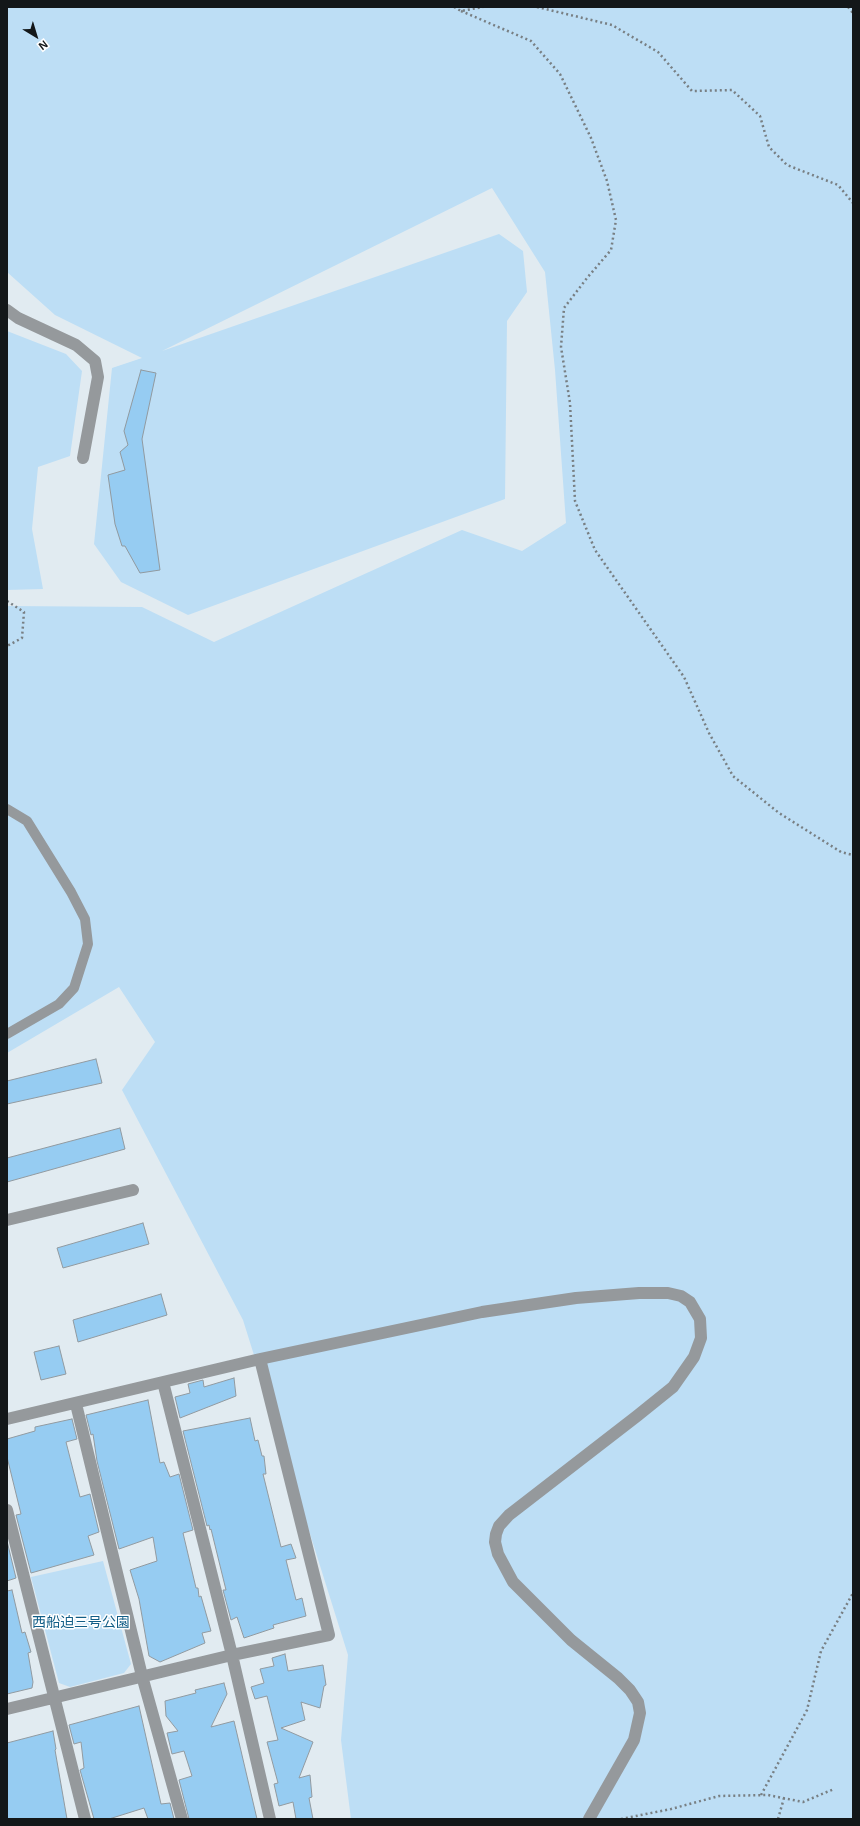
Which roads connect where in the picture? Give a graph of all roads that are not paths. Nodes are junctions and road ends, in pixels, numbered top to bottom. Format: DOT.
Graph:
graph roads {
  1 [pos="7,310"];
  2 [pos="83,458"];
  3 [pos="7,808"];
  4 [pos="7,1034"];
  5 [pos="133,1190"];
  6 [pos="7,1220"];
  7 [pos="260,1359"];
  8 [pos="163,1382"];
  9 [pos="76,1404"];
  10 [pos="7,1419"];
  11 [pos="7,1510"];
  12 [pos="232,1655"];
  13 [pos="142,1676"];
  14 [pos="53,1698"];
  15 [pos="7,1709"];
  16 [pos="85,1819"];
  17 [pos="182,1819"];
  18 [pos="270,1819"];
  19 [pos="589,1819"];
  1 -- 2 [label="street"];
  3 -- 4 [label="lane"];
  5 -- 6 [label="street"];
  7 -- 8 [label="street"];
  7 -- 12 [label="street"];
  7 -- 19 [label="street"];
  8 -- 9 [label="street"];
  8 -- 12 [label="street"];
  9 -- 10 [label="street"];
  9 -- 13 [label="street"];
  11 -- 14 [label="street"];
  12 -- 13 [label="street"];
  12 -- 18 [label="street"];
  13 -- 14 [label="street"];
  13 -- 17 [label="street"];
  14 -- 15 [label="street"];
  14 -- 16 [label="street"];
}
